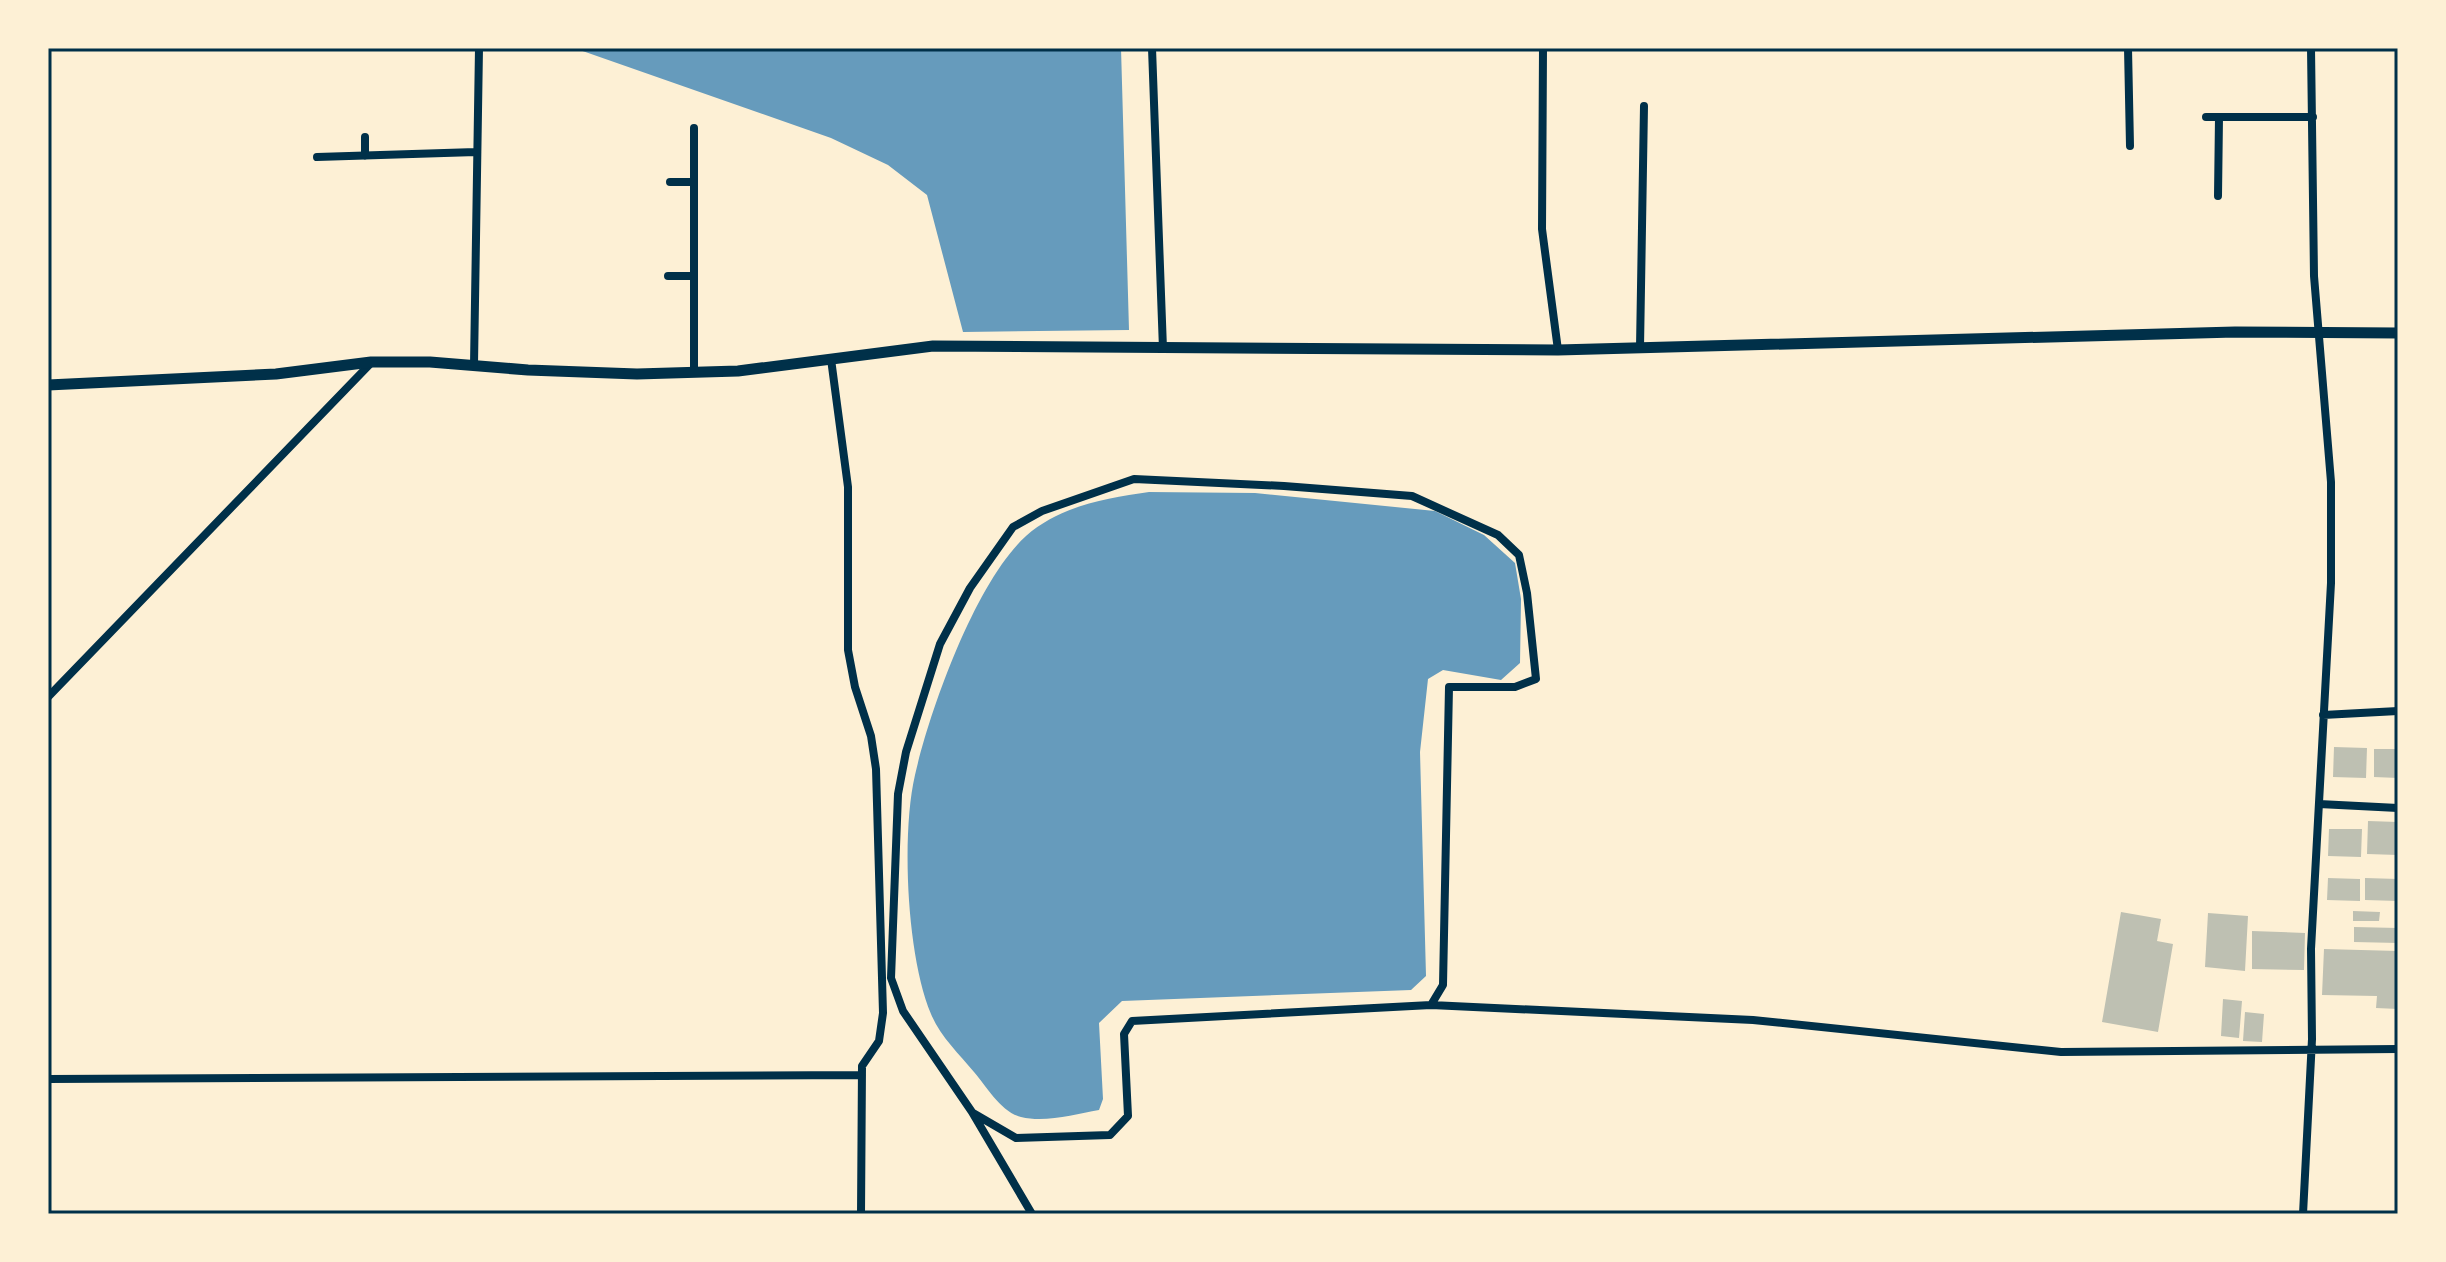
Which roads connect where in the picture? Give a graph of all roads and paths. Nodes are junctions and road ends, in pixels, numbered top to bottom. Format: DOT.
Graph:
graph roads {
  1 [pos="479,48"];
  2 [pos="1152,48"];
  3 [pos="1543,48"];
  4 [pos="2128,48"];
  5 [pos="2311,48"];
  6 [pos="1644,106"];
  7 [pos="2206,117"];
  8 [pos="2219,117"];
  9 [pos="2313,117"];
  10 [pos="694,128"];
  11 [pos="365,137"];
  12 [pos="2130,146"];
  13 [pos="476,152"];
  14 [pos="365,156"];
  15 [pos="317,157"];
  16 [pos="670,182"];
  17 [pos="693,182"];
  18 [pos="2218,196"];
  19 [pos="668,276"];
  20 [pos="692,276"];
  21 [pos="2317,333"];
  22 [pos="2398,333"];
  23 [pos="1640,348"];
  24 [pos="1163,349"];
  25 [pos="1558,350"];
  26 [pos="831,359"];
  27 [pos="371,362"];
  28 [pos="474,365"];
  29 [pos="694,372"];
  30 [pos="48,385"];
  31 [pos="48,697"];
  32 [pos="2398,711"];
  33 [pos="2323,715"];
  34 [pos="2319,804"];
  35 [pos="2398,808"];
  36 [pos="1431,1005"];
  37 [pos="2310,1049"];
  38 [pos="2398,1049"];
  39 [pos="862,1075"];
  40 [pos="48,1079"];
  41 [pos="972,1112"];
  42 [pos="861,1214"];
  43 [pos="1032,1214"];
  44 [pos="2303,1214"];
  1 -- 13 [label="street"];
  2 -- 24 [label="street"];
  3 -- 25 [label="street"];
  4 -- 12 [label="street"];
  5 -- 9 [label="street"];
  6 -- 23 [label="street"];
  7 -- 8 [label="street"];
  8 -- 9 [label="street"];
  8 -- 18 [label="street"];
  9 -- 21 [label="street"];
  10 -- 17 [label="street"];
  11 -- 14 [label="street"];
  13 -- 14 [label="street"];
  13 -- 28 [label="street"];
  14 -- 15 [label="street"];
  16 -- 17 [label="street"];
  17 -- 20 [label="street"];
  19 -- 20 [label="street"];
  20 -- 29 [label="street"];
  21 -- 22 [label="street"];
  21 -- 23 [label="street"];
  21 -- 33 [label="street"];
  23 -- 25 [label="street"];
  24 -- 25 [label="street"];
  24 -- 26 [label="street"];
  26 -- 29 [label="street"];
  26 -- 39 [label="street"];
  27 -- 28 [label="street"];
  27 -- 30 [label="street"];
  27 -- 31 [label="street"];
  28 -- 29 [label="street"];
  32 -- 33 [label="street"];
  33 -- 34 [label="street"];
  34 -- 35 [label="street"];
  34 -- 37 [label="street"];
  36 -- 37 [label="street"];
  36 -- 41 [label="street"];
  36 -- 41 [label="street"];
  37 -- 38 [label="street"];
  37 -- 44 [label="street"];
  39 -- 40 [label="street"];
  39 -- 42 [label="street"];
  41 -- 43 [label="street"];
}
